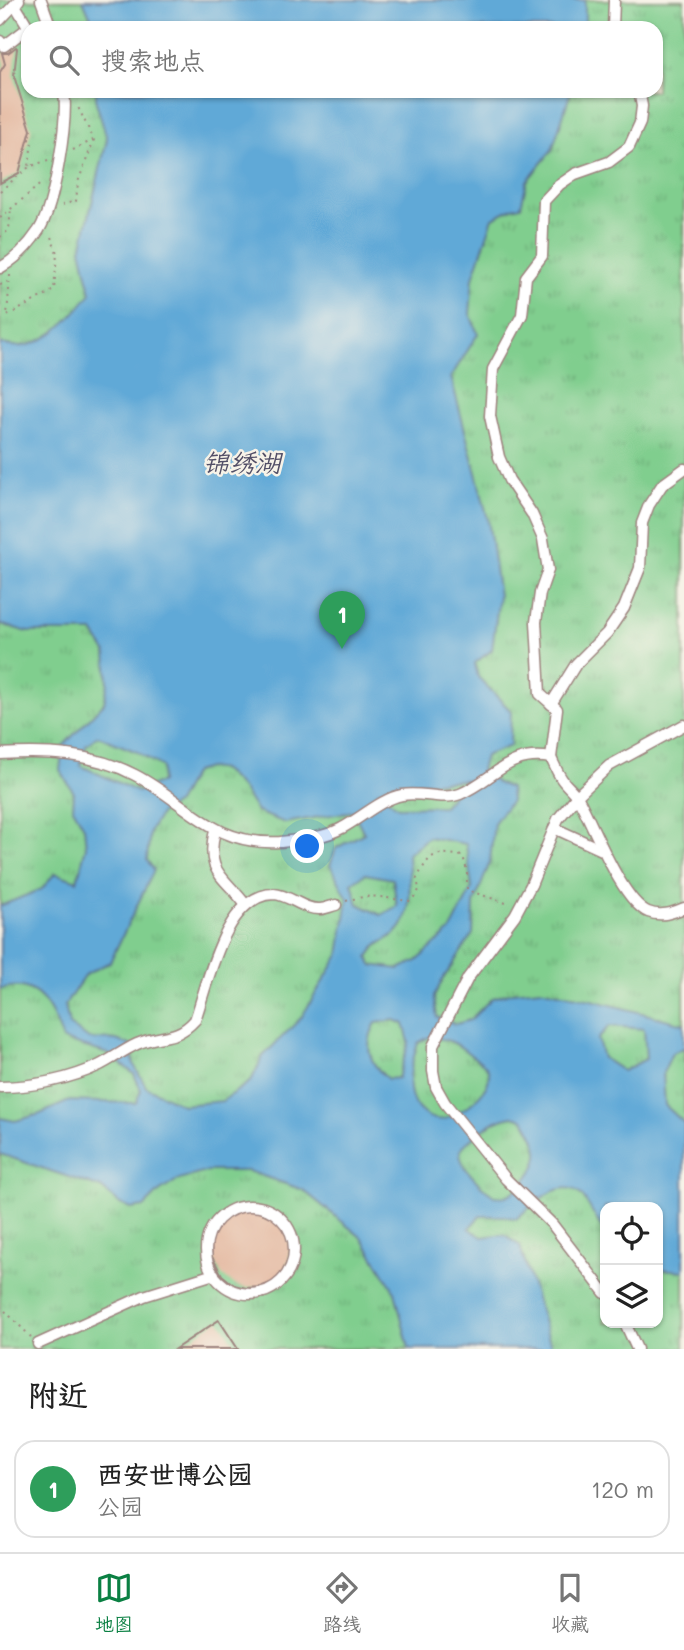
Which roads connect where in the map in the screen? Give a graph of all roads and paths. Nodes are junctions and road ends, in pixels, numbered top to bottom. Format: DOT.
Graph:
graph roads {
  1 [pos="41,0"];
  2 [pos="614,0"];
  3 [pos="17,3"];
  4 [pos="0,20"];
  5 [pos="25,21"];
  6 [pos="48,21"];
  7 [pos="613,21"];
  8 [pos="21,34"];
  9 [pos="0,41"];
  10 [pos="65,98"];
  11 [pos="640,98"];
  12 [pos="76,103"];
  13 [pos="28,139"];
  14 [pos="94,139"];
  15 [pos="59,156"];
  16 [pos="29,167"];
  17 [pos="57,170"];
  18 [pos="0,191"];
  19 [pos="11,208"];
  20 [pos="46,213"];
  21 [pos="0,218"];
  22 [pos="0,237"];
  23 [pos="11,260"];
  24 [pos="0,268"];
  25 [pos="10,280"];
  26 [pos="0,285"];
  27 [pos="684,469"];
  28 [pos="551,704"];
  29 [pos="684,725"];
  30 [pos="0,754"];
  31 [pos="551,758"];
  32 [pos="577,796"];
  33 [pos="554,828"];
  34 [pos="215,830"];
  35 [pos="601,850"];
  36 [pos="245,904"];
  37 [pos="335,905"];
  38 [pos="684,908"];
  39 [pos="517,910"];
  40 [pos="0,1087"];
  41 [pos="214,1275"];
  42 [pos="600,1287"];
  43 [pos="0,1306"];
  44 [pos="627,1328"];
  45 [pos="38,1344"];
  46 [pos="637,1349"];
  1 -- 6 [label="street"];
  2 -- 7 [label="street"];
  3 -- 4 [label="street"];
  3 -- 5 [label="street"];
  8 -- 9 [label="street"];
  10 -- 15 [label="street"];
  11 -- 28 [label="street"];
  12 -- 14 [label="path"];
  13 -- 16 [label="path"];
  14 -- 15 [label="path"];
  14 -- 20 [label="path"];
  15 -- 16 [label="path"];
  15 -- 17 [label="street"];
  16 -- 18 [label="path"];
  17 -- 19 [label="path"];
  17 -- 20 [label="street"];
  19 -- 21 [label="path"];
  19 -- 22 [label="path"];
  20 -- 23 [label="street"];
  20 -- 25 [label="path"];
  23 -- 24 [label="street"];
  23 -- 25 [label="path"];
  25 -- 26 [label="path"];
  27 -- 28 [label="street"];
  28 -- 31 [label="street"];
  29 -- 32 [label="street"];
  30 -- 34 [label="street"];
  31 -- 32 [label="street"];
  31 -- 34 [label="street"];
  32 -- 33 [label="street"];
  32 -- 35 [label="street"];
  33 -- 35 [label="street"];
  33 -- 39 [label="street"];
  34 -- 36 [label="street"];
  35 -- 38 [label="street"];
  36 -- 37 [label="street"];
  36 -- 40 [label="street"];
  37 -- 39 [label="path"];
  39 -- 42 [label="street"];
  41 -- 41 [label="street"];
  41 -- 45 [label="street"];
  43 -- 45 [label="path"];
  44 -- 46 [label="street"];
}
